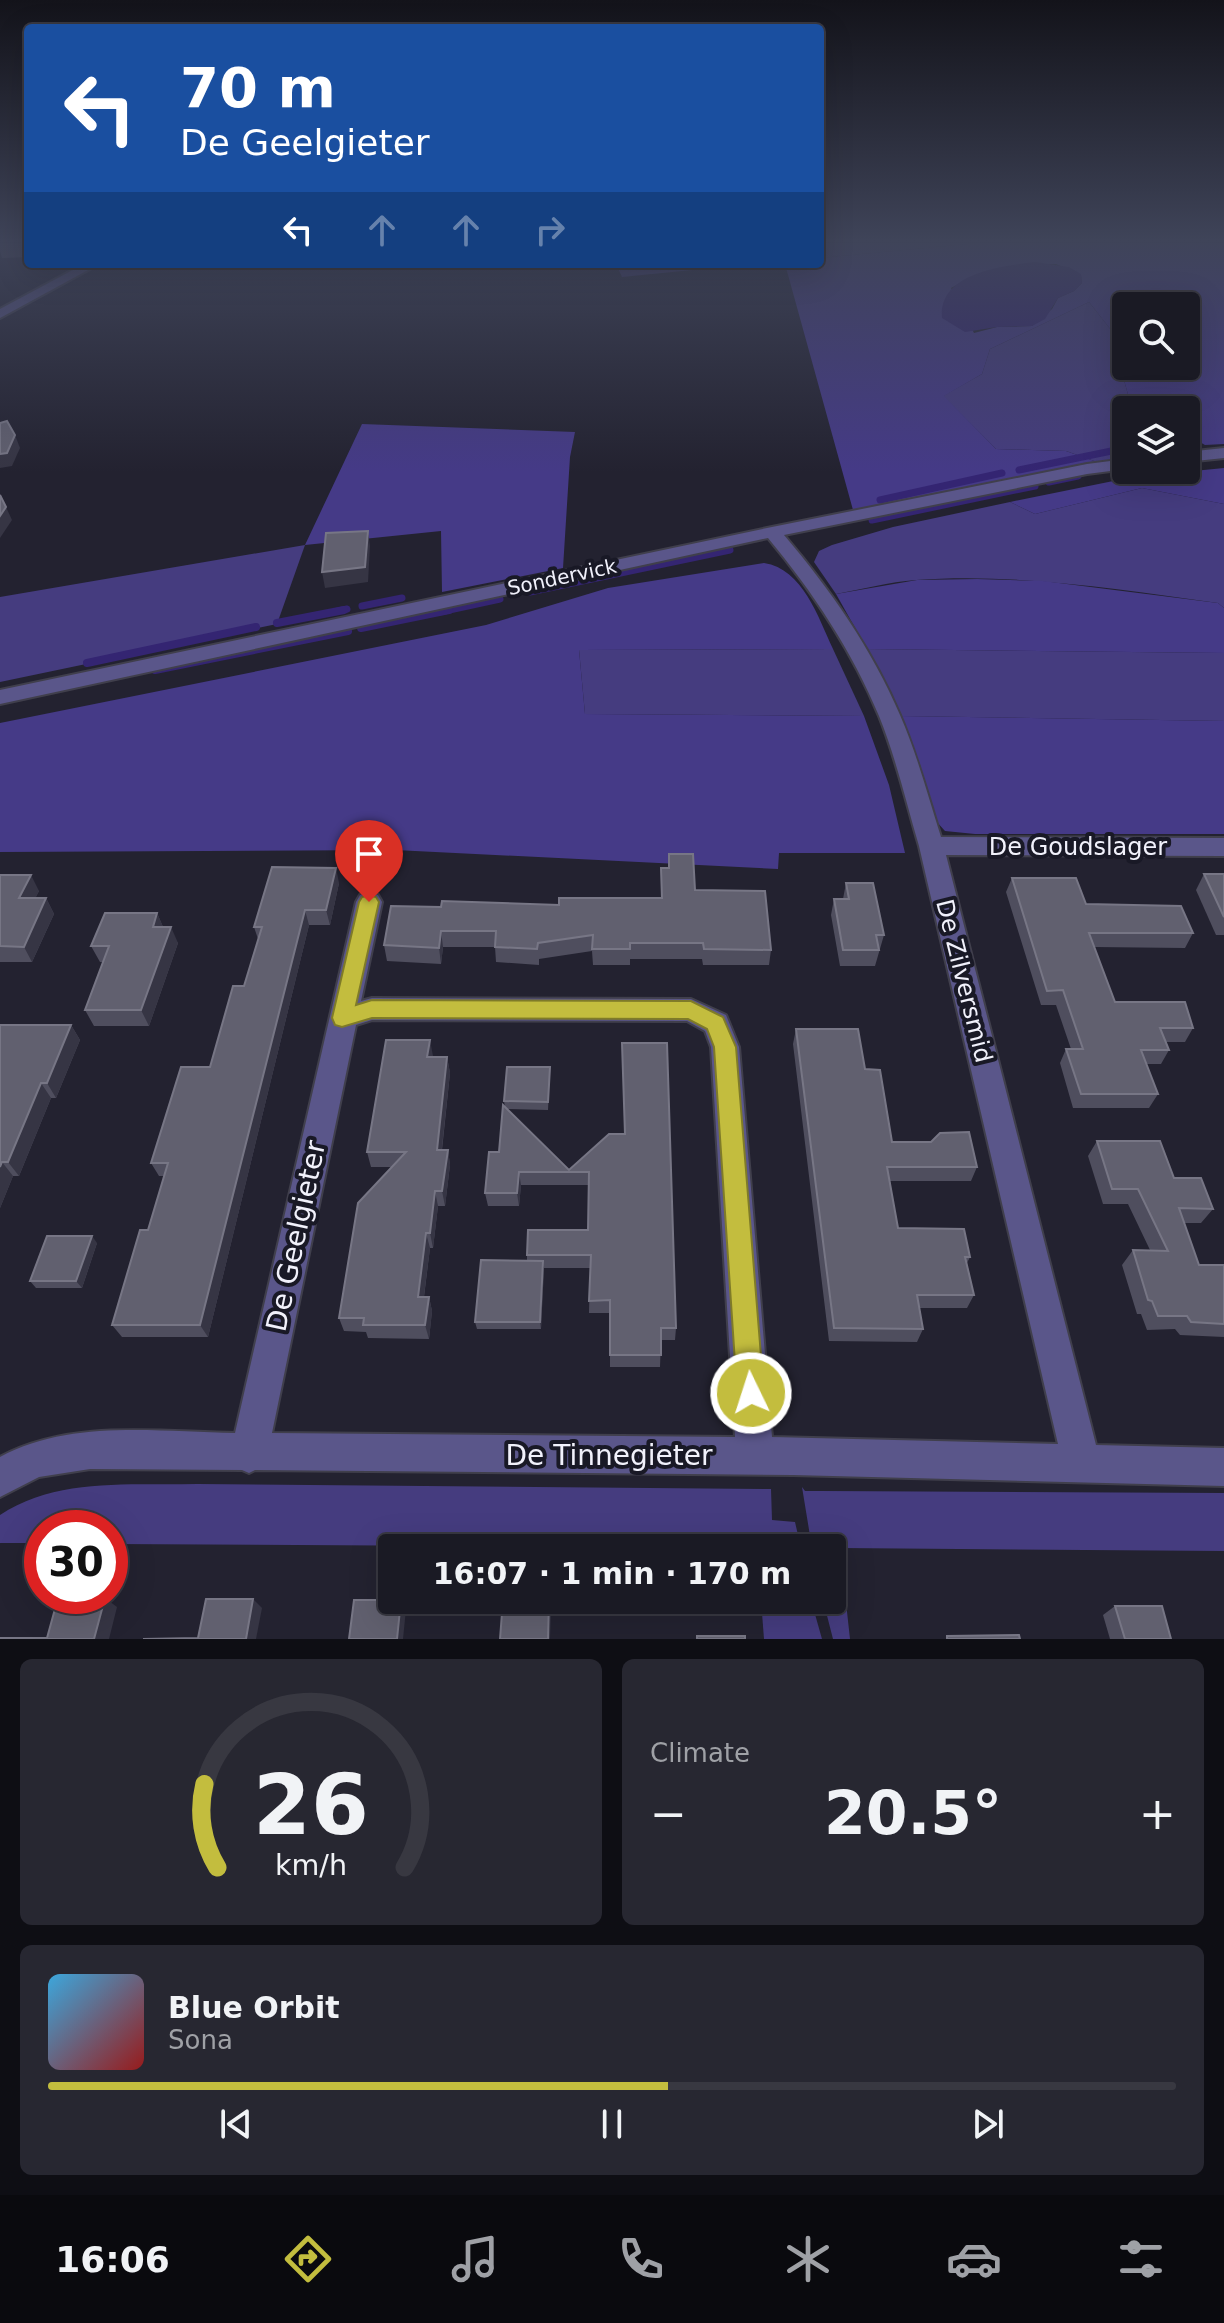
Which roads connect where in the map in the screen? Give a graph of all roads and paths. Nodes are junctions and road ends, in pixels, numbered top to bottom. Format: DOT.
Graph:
graph roads {
  1 [pos="1224,453"];
  2 [pos="1200,456"];
  3 [pos="1112,466"];
  4 [pos="772,532"];
  5 [pos="0,697"];
  6 [pos="931,846"];
  7 [pos="1224,847"];
  8 [pos="369,902"];
  9 [pos="342,1018"];
  10 [pos="249,1454"];
  11 [pos="755,1456"];
  12 [pos="1081,1461"];
  13 [pos="1224,1467"];
  14 [pos="0,1478"];
  1 -- 2 [label="street"];
  3 -- 4 [label="street, Sondervick"];
  4 -- 5 [label="street, Sondervick"];
  4 -- 6 [label="street, De Zilversmid"];
  6 -- 7 [label="street, De Goudslager"];
  6 -- 12 [label="street, De Zilversmid"];
  8 -- 9 [label="street, De Geelgieter"];
  9 -- 10 [label="street, De Geelgieter"];
  9 -- 11 [label="street"];
  10 -- 11 [label="street, De Tinnegieter"];
  10 -- 14 [label="street, De Tinnegieter"];
  11 -- 12 [label="street, De Tinnegieter"];
  12 -- 13 [label="street, De Tinnegieter"];
}
